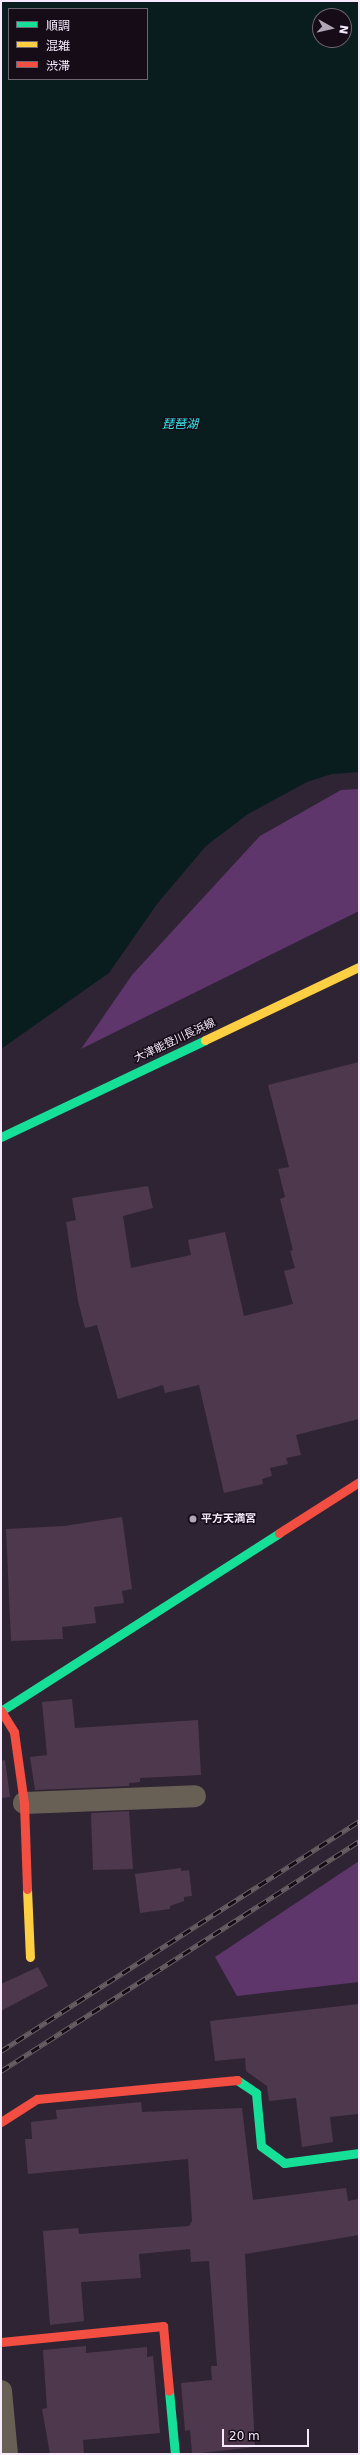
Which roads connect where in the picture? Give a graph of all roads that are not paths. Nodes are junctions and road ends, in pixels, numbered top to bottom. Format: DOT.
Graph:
graph roads {
  1 [pos="359,967"];
  2 [pos="1,1137"];
  3 [pos="359,1482"];
  4 [pos="1,1711"];
  5 [pos="195,1796"];
  6 [pos="24,1803"];
  7 [pos="30,1957"];
  8 [pos="1,2122"];
  9 [pos="359,2153"];
  10 [pos="1,2342"];
  11 [pos="1,2391"];
  12 [pos="6,2454"];
  13 [pos="175,2454"];
  1 -- 2 [label="street, 大津能登川長浜線"];
  3 -- 4 [label="street"];
  4 -- 6 [label="street"];
  5 -- 6 [label="street"];
  6 -- 7 [label="street"];
  8 -- 9 [label="street"];
  10 -- 13 [label="street"];
  11 -- 12 [label="street"];
}
